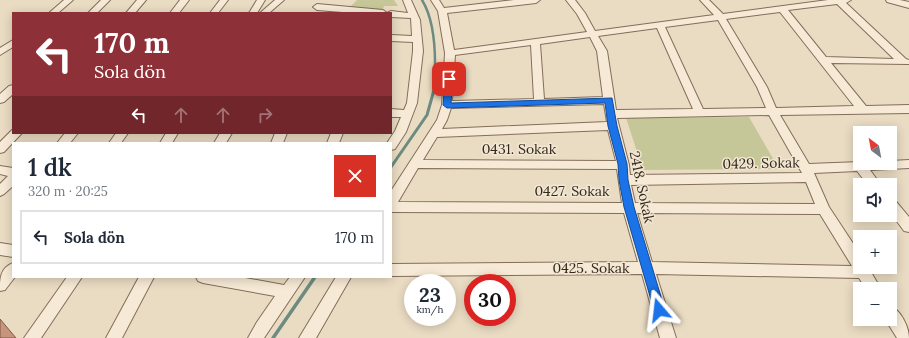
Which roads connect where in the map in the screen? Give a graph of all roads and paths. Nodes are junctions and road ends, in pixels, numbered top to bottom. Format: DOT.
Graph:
graph roads {
  1 [pos="69,0"];
  2 [pos="106,0"];
  3 [pos="142,0"];
  4 [pos="175,0"];
  5 [pos="185,0"];
  6 [pos="224,0"];
  7 [pos="261,0"];
  8 [pos="280,0"];
  9 [pos="325,0"];
  10 [pos="407,0"];
  11 [pos="435,0"];
  12 [pos="536,0"];
  13 [pos="570,0"];
  14 [pos="704,0"];
  15 [pos="890,0"];
  16 [pos="843,1"];
  17 [pos="804,3"];
  18 [pos="909,5"];
  19 [pos="782,9"];
  20 [pos="314,10"];
  21 [pos="442,11"];
  22 [pos="54,12"];
  23 [pos="93,12"];
  24 [pos="131,12"];
  25 [pos="175,12"];
  26 [pos="215,12"];
  27 [pos="254,12"];
  28 [pos="265,12"];
  29 [pos="360,12"];
  30 [pos="392,14"];
  31 [pos="414,16"];
  32 [pos="722,17"];
  33 [pos="660,25"];
  34 [pos="593,34"];
  35 [pos="392,38"];
  36 [pos="417,39"];
  37 [pos="535,42"];
  38 [pos="12,44"];
  39 [pos="0,52"];
  40 [pos="450,53"];
  41 [pos="823,60"];
  42 [pos="906,62"];
  43 [pos="0,88"];
  44 [pos="12,88"];
  45 [pos="12,89"];
  46 [pos="0,100"];
  47 [pos="609,100"];
  48 [pos="539,102"];
  49 [pos="447,105"];
  50 [pos="909,109"];
  51 [pos="863,110"];
  52 [pos="773,112"];
  53 [pos="392,113"];
  54 [pos="700,113"];
  55 [pos="407,114"];
  56 [pos="612,120"];
  57 [pos="434,133"];
  58 [pos="15,134"];
  59 [pos="71,134"];
  60 [pos="64,142"];
  61 [pos="392,144"];
  62 [pos="0,149"];
  63 [pos="414,164"];
  64 [pos="623,164"];
  65 [pos="897,164"];
  66 [pos="909,164"];
  67 [pos="853,167"];
  68 [pos="0,170"];
  69 [pos="12,173"];
  70 [pos="808,173"];
  71 [pos="12,180"];
  72 [pos="624,180"];
  73 [pos="0,191"];
  74 [pos="392,200"];
  75 [pos="392,207"];
  76 [pos="629,207"];
  77 [pos="824,209"];
  78 [pos="897,212"];
  79 [pos="909,227"];
  80 [pos="0,249"];
  81 [pos="12,251"];
  82 [pos="853,256"];
  83 [pos="647,268"];
  84 [pos="12,270"];
  85 [pos="392,270"];
  86 [pos="853,272"];
  87 [pos="74,278"];
  88 [pos="146,278"];
  89 [pos="209,278"];
  90 [pos="297,278"];
  91 [pos="343,278"];
  92 [pos="0,285"];
  93 [pos="288,292"];
  94 [pos="897,324"];
  95 [pos="311,337"];
  96 [pos="32,338"];
  97 [pos="114,338"];
  98 [pos="256,338"];
  99 [pos="668,338"];
  100 [pos="906,338"];
  1 -- 22 [label="street"];
  2 -- 23 [label="street"];
  3 -- 24 [label="street"];
  4 -- 5 [label="street"];
  5 -- 25 [label="street"];
  6 -- 26 [label="street"];
  7 -- 27 [label="street"];
  8 -- 28 [label="street"];
  9 -- 20 [label="street"];
  10 -- 31 [label="street"];
  11 -- 21 [label="street"];
  12 -- 21 [label="street"];
  13 -- 34 [label="street, 2418. Sokak"];
  14 -- 32 [label="street"];
  15 -- 18 [label="street"];
  16 -- 17 [label="street"];
  16 -- 42 [label="street"];
  17 -- 19 [label="street"];
  19 -- 32 [label="street"];
  19 -- 41 [label="street"];
  20 -- 29 [label="street"];
  21 -- 40 [label="street"];
  30 -- 31 [label="street"];
  31 -- 36 [label="street"];
  32 -- 33 [label="street"];
  32 -- 52 [label="street"];
  33 -- 34 [label="street"];
  33 -- 54 [label="street"];
  34 -- 37 [label="street"];
  34 -- 47 [label="street, 2418. Sokak"];
  35 -- 36 [label="street"];
  36 -- 55 [label="street"];
  37 -- 40 [label="street"];
  37 -- 48 [label="street"];
  38 -- 39 [label="street"];
  40 -- 49 [label="street"];
  41 -- 42 [label="street"];
  41 -- 51 [label="street"];
  43 -- 44 [label="street"];
  45 -- 46 [label="street"];
  47 -- 48 [label="street"];
  47 -- 56 [label="street, 2418. Sokak"];
  48 -- 49 [label="street"];
  49 -- 57 [label="street"];
  50 -- 51 [label="street"];
  51 -- 52 [label="street"];
  52 -- 54 [label="street"];
  52 -- 70 [label="street"];
  53 -- 55 [label="street"];
  54 -- 56 [label="street"];
  55 -- 61 [label="street"];
  56 -- 57 [label="street"];
  56 -- 64 [label="street, 2418. Sokak"];
  57 -- 63 [label="street"];
  58 -- 62 [label="street"];
  59 -- 60 [label="street"];
  63 -- 64 [label="street, 0431. Sokak"];
  63 -- 74 [label="street"];
  64 -- 72 [label="street, 2418. Sokak"];
  65 -- 66 [label="street, 0429. Sokak"];
  67 -- 70 [label="street, 0429. Sokak"];
  68 -- 69 [label="street"];
  70 -- 72 [label="street, 0429. Sokak"];
  70 -- 77 [label="street"];
  71 -- 73 [label="street"];
  72 -- 76 [label="street, 2418. Sokak"];
  75 -- 76 [label="street, 0427. Sokak"];
  76 -- 77 [label="street, 0427. Sokak"];
  76 -- 83 [label="street, 2418. Sokak"];
  77 -- 82 [label="street"];
  78 -- 79 [label="street"];
  80 -- 81 [label="street"];
  83 -- 85 [label="street, 0425. Sokak"];
  83 -- 86 [label="street, 0425. Sokak"];
  83 -- 99 [label="street, 2418. Sokak"];
  84 -- 92 [label="street"];
  87 -- 96 [label="street"];
  88 -- 97 [label="street"];
  89 -- 93 [label="street"];
  90 -- 93 [label="street"];
  91 -- 95 [label="street"];
  93 -- 98 [label="street"];
  94 -- 100 [label="street"];
}
